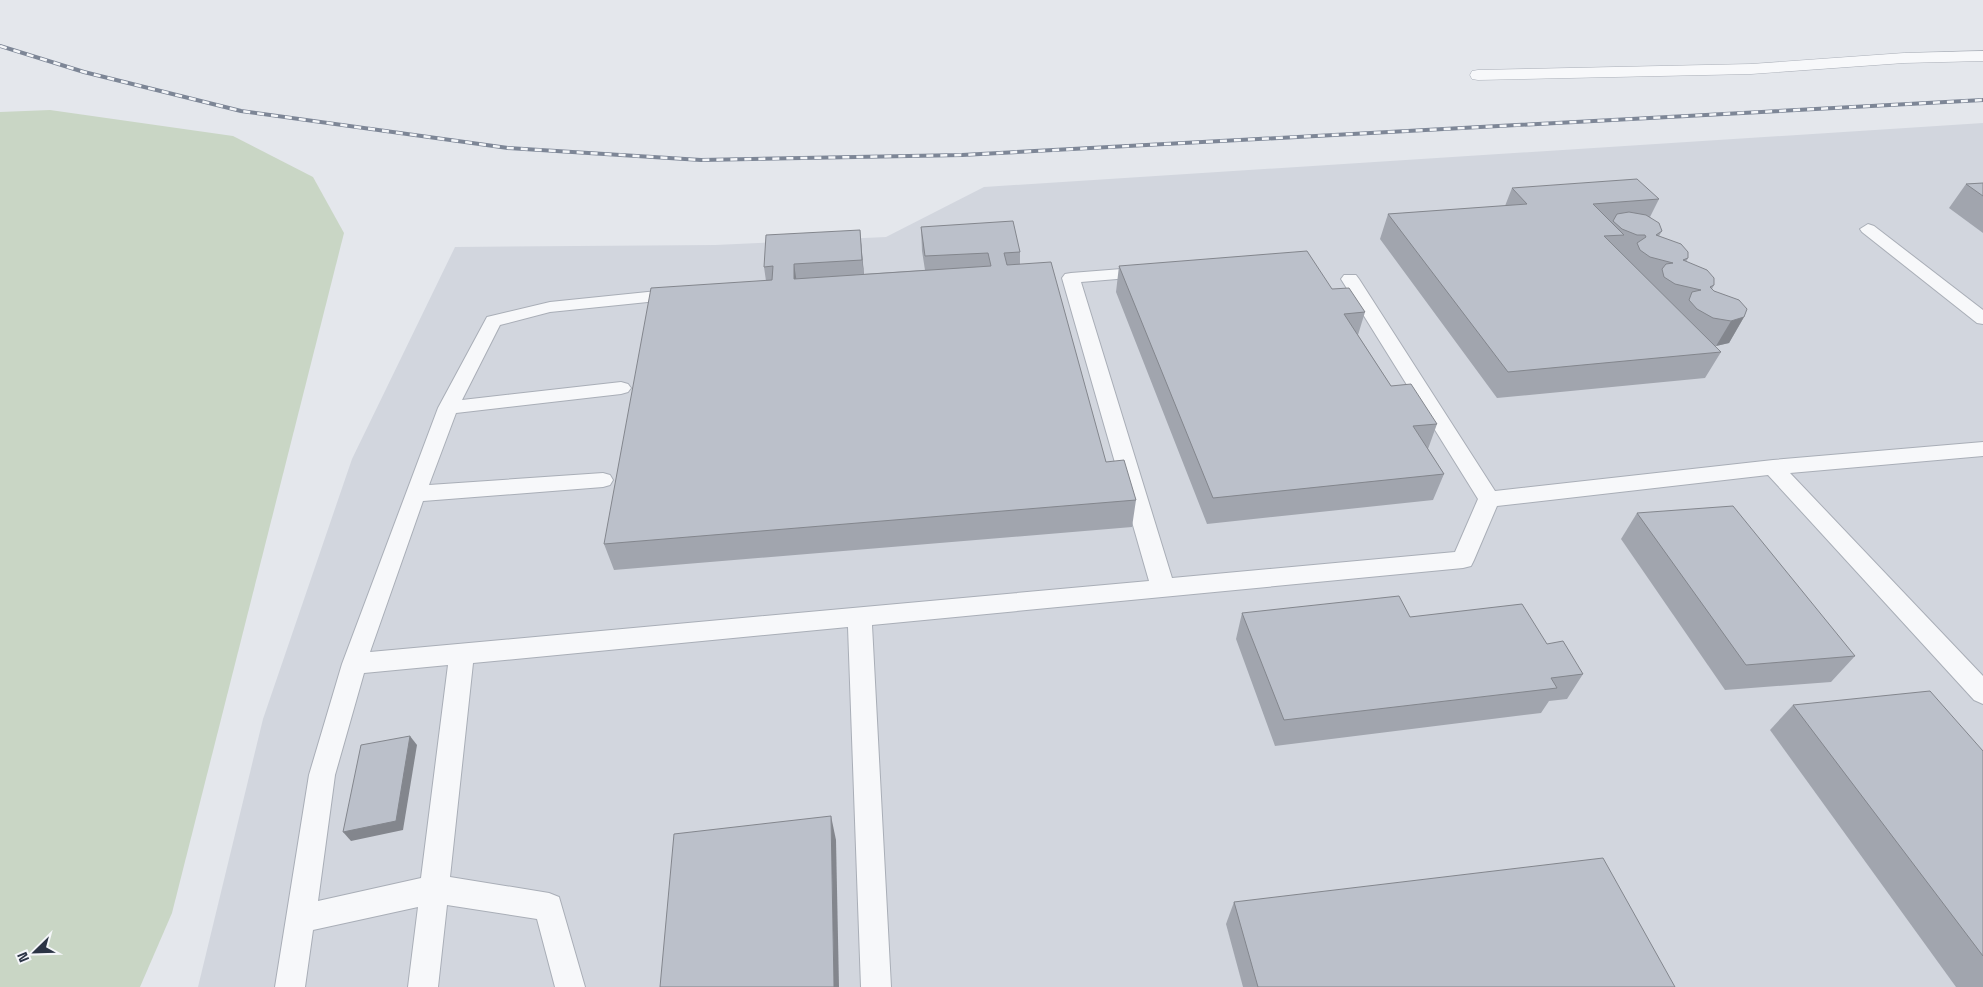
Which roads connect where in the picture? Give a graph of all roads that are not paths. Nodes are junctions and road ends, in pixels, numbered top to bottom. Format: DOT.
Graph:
graph roads {
  1 [pos="1983,56"];
  2 [pos="1478,74"];
  3 [pos="1868,229"];
  4 [pos="1169,270"];
  5 [pos="1350,279"];
  6 [pos="698,292"];
  7 [pos="1983,319"];
  8 [pos="620,388"];
  9 [pos="448,408"];
  10 [pos="1983,449"];
  11 [pos="1773,467"];
  12 [pos="603,480"];
  13 [pos="415,494"];
  14 [pos="1489,499"];
  15 [pos="1164,588"];
  16 [pos="860,617"];
  17 [pos="462,654"];
  18 [pos="354,664"];
  19 [pos="1983,693"];
  20 [pos="434,889"];
  21 [pos="300,919"];
  22 [pos="290,987"];
  23 [pos="423,987"];
  24 [pos="570,987"];
  25 [pos="876,987"];
  1 -- 2 [label="street"];
  3 -- 7 [label="lane"];
  4 -- 15 [label="lane"];
  5 -- 14 [label="lane"];
  6 -- 9 [label="lane"];
  8 -- 9 [label="lane"];
  9 -- 13 [label="lane"];
  10 -- 11 [label="lane"];
  11 -- 14 [label="lane"];
  11 -- 19 [label="lane"];
  12 -- 13 [label="lane"];
  13 -- 18 [label="lane"];
  14 -- 15 [label="lane"];
  15 -- 16 [label="lane"];
  16 -- 17 [label="lane"];
  16 -- 25 [label="lane"];
  17 -- 18 [label="lane"];
  17 -- 20 [label="lane"];
  18 -- 21 [label="lane"];
  20 -- 21 [label="lane"];
  20 -- 23 [label="lane"];
  20 -- 24 [label="lane"];
  21 -- 22 [label="lane"];
}
